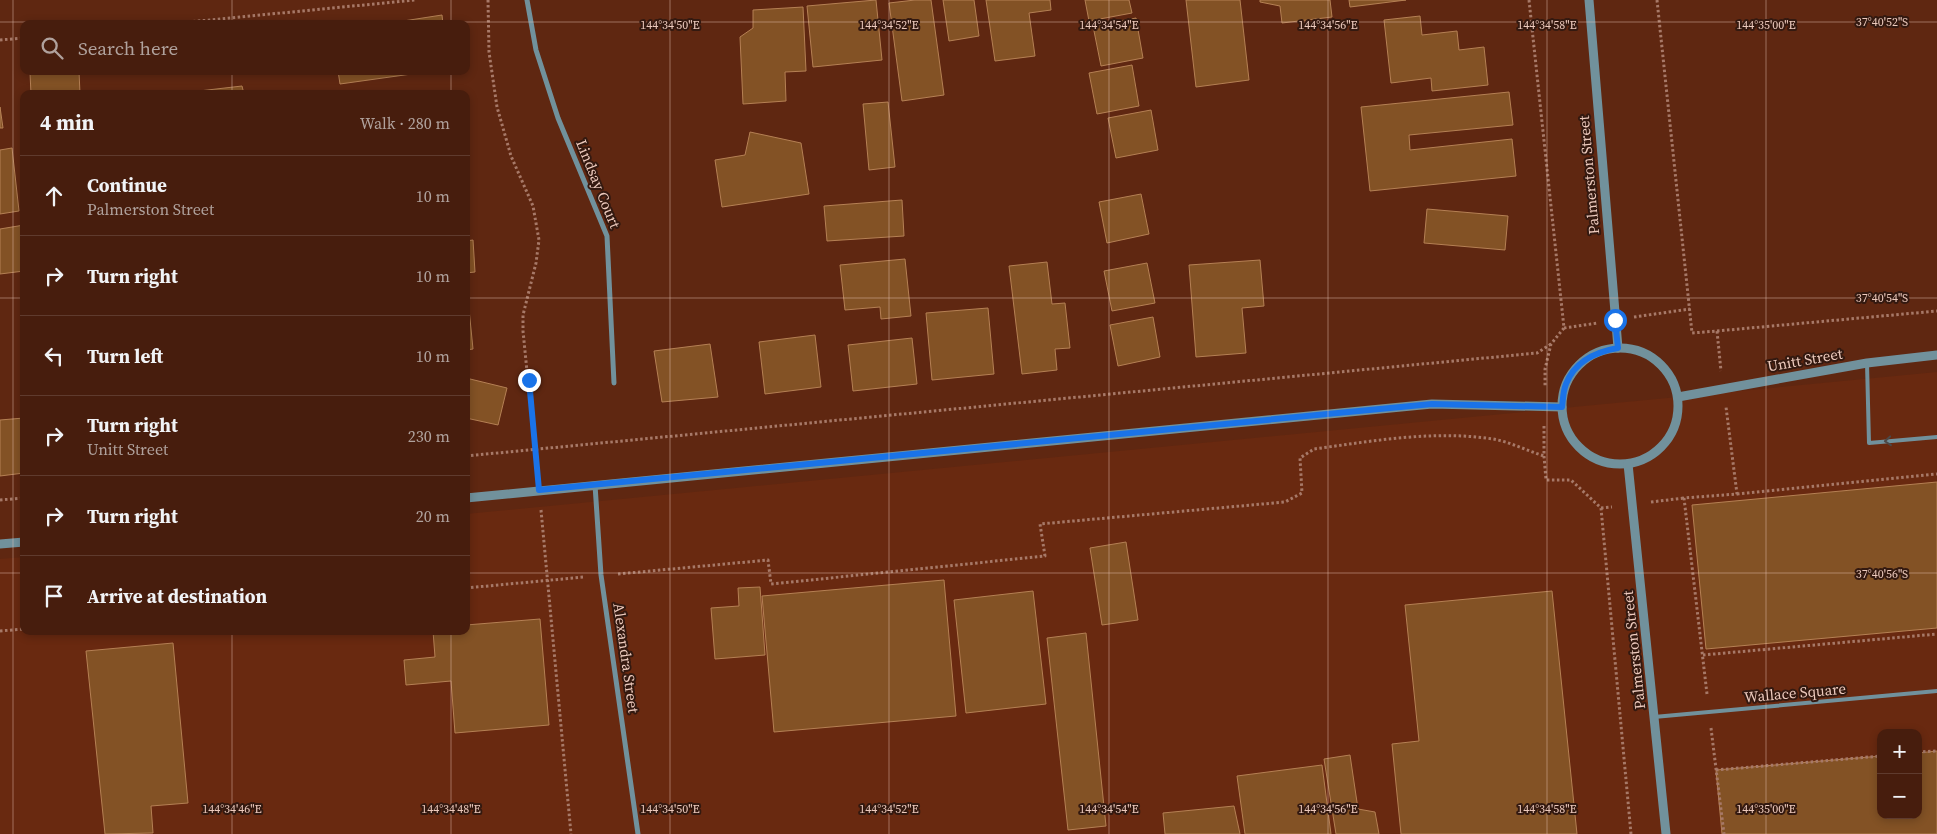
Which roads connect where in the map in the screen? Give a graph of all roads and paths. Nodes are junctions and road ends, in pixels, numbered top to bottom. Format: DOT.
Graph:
graph roads {
  1 [pos="415,0"];
  2 [pos="488,0"];
  3 [pos="527,0"];
  4 [pos="1589,0"];
  5 [pos="1657,0"];
  6 [pos="209,20"];
  7 [pos="20,38"];
  8 [pos="0,40"];
  9 [pos="1937,311"];
  10 [pos="1717,331"];
  11 [pos="1550,344"];
  12 [pos="1618,348"];
  13 [pos="1937,355"];
  14 [pos="1867,363"];
  15 [pos="614,383"];
  16 [pos="1724,389"];
  17 [pos="1678,397"];
  18 [pos="1562,407"];
  19 [pos="1937,437"];
  20 [pos="535,449"];
  21 [pos="470,456"];
  22 [pos="1544,456"];
  23 [pos="1628,464"];
  24 [pos="1937,474"];
  25 [pos="595,485"];
  26 [pos="539,490"];
  27 [pos="1737,494"];
  28 [pos="20,498"];
  29 [pos="470,498"];
  30 [pos="0,500"];
  31 [pos="20,542"];
  32 [pos="0,544"];
  33 [pos="601,575"];
  34 [pos="548,580"];
  35 [pos="470,588"];
  36 [pos="20,629"];
  37 [pos="0,631"];
  38 [pos="1937,634"];
  39 [pos="1703,655"];
  40 [pos="1937,692"];
  41 [pos="1710,712"];
  42 [pos="1654,717"];
  43 [pos="1937,751"];
  44 [pos="1922,752"];
  45 [pos="1877,756"];
  46 [pos="1716,770"];
  47 [pos="571,834"];
  48 [pos="638,834"];
  49 [pos="1666,834"];
  50 [pos="1724,834"];
  1 -- 6 [label="path"];
  2 -- 20 [label="path"];
  3 -- 15 [label="street, Lindsay Court"];
  4 -- 12 [label="street, Palmerston Street"];
  5 -- 10 [label="path"];
  7 -- 8 [label="path"];
  9 -- 10 [label="path"];
  10 -- 16 [label="path"];
  11 -- 20 [label="path"];
  12 -- 17 [label="street"];
  12 -- 18 [label="street"];
  13 -- 14 [label="street, Unitt Street"];
  14 -- 16 [label="street, Unitt Street"];
  19 -- 14 [label="lane, one-way"];
  16 -- 17 [label="street, Unitt Street"];
  16 -- 27 [label="path"];
  17 -- 23 [label="street"];
  18 -- 23 [label="street"];
  18 -- 25 [label="street"];
  20 -- 21 [label="path"];
  20 -- 26 [label="path"];
  22 -- 33 [label="path"];
  23 -- 42 [label="street, Palmerston Street"];
  24 -- 27 [label="path"];
  25 -- 26 [label="street"];
  25 -- 33 [label="street, Alexandra Street"];
  26 -- 29 [label="street"];
  26 -- 34 [label="path"];
  27 -- 39 [label="path"];
  28 -- 30 [label="path"];
  31 -- 32 [label="street"];
  33 -- 34 [label="path"];
  33 -- 48 [label="street, Alexandra Street"];
  34 -- 35 [label="path"];
  34 -- 47 [label="path"];
  36 -- 37 [label="path"];
  38 -- 39 [label="path"];
  39 -- 41 [label="path"];
  40 -- 41 [label="lane, Wallace Square"];
  41 -- 42 [label="lane, Wallace Square"];
  41 -- 50 [label="path"];
  42 -- 49 [label="street, Palmerston Street"];
  43 -- 44 [label="path"];
  45 -- 46 [label="path"];
}
